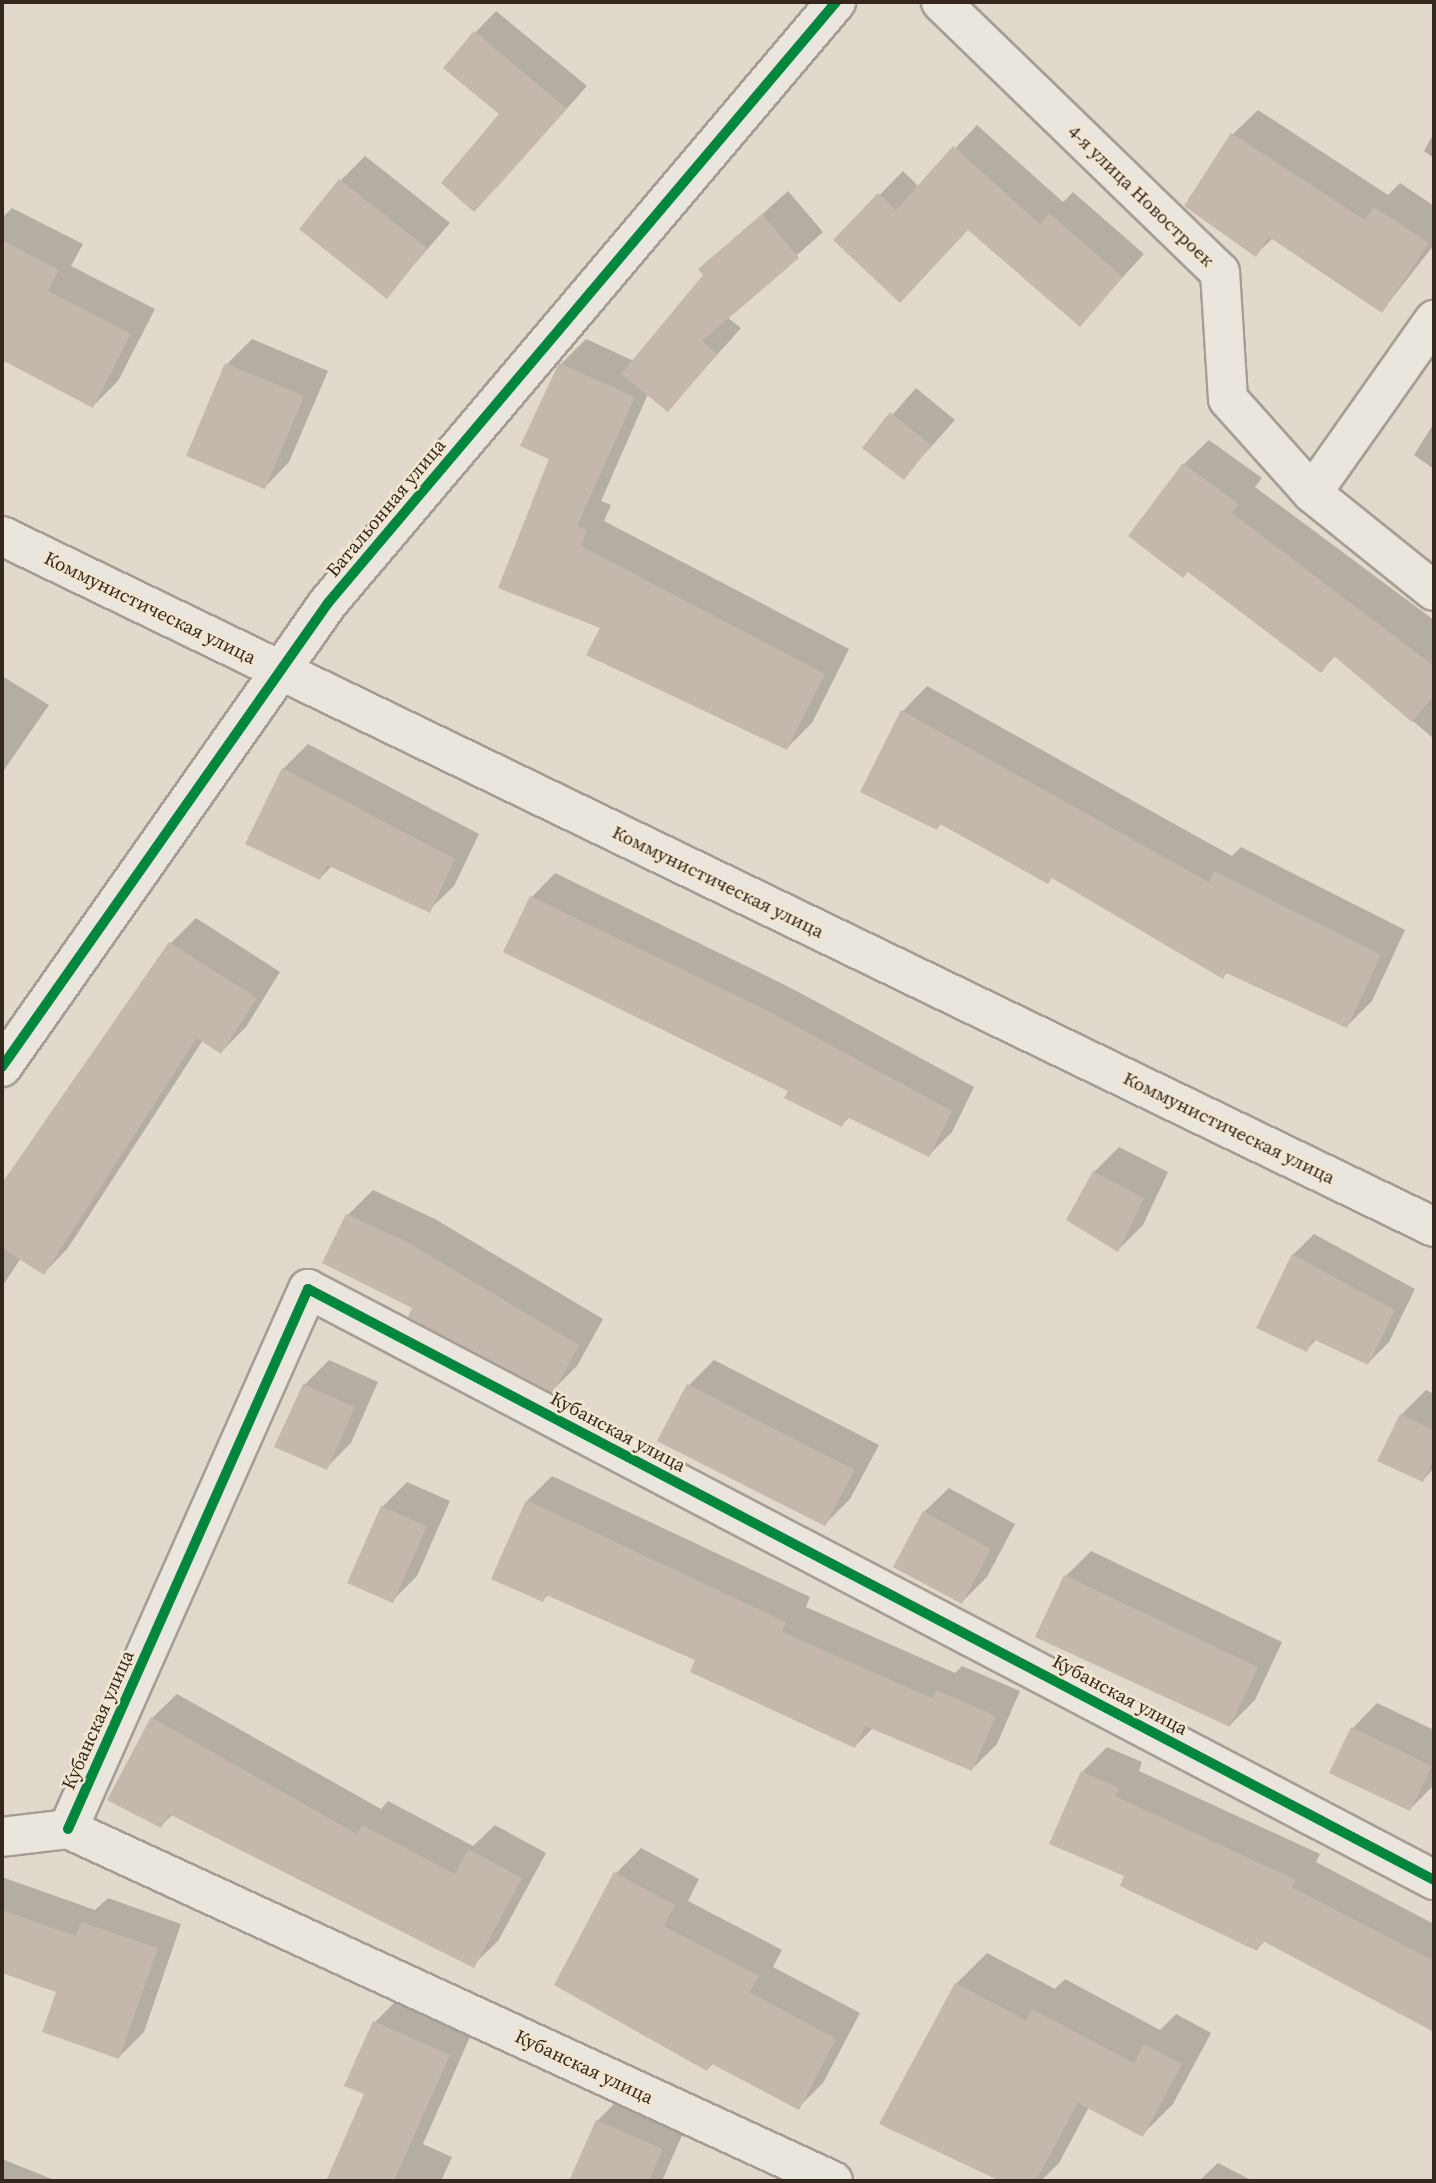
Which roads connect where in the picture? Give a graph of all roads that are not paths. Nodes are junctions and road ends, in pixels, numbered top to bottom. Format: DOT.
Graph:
graph roads {
  1 [pos="836,2"];
  2 [pos="940,2"];
  3 [pos="1434,320"];
  4 [pos="1312,493"];
  5 [pos="2,536"];
  6 [pos="1434,591"];
  7 [pos="278,670"];
  8 [pos="2,1067"];
  9 [pos="1434,1227"];
  10 [pos="68,1829"];
  11 [pos="2,1838"];
  12 [pos="1434,1880"];
  13 [pos="833,2181"];
  1 -- 7 [label="street, Батальонная улица"];
  2 -- 4 [label="street, 4-я улица Новостроек"];
  3 -- 4 [label="street"];
  4 -- 6 [label="street, 4-я улица Новостроек"];
  5 -- 7 [label="street, Коммунистическая улица"];
  7 -- 8 [label="street, Батальонная улица"];
  7 -- 9 [label="street, Коммунистическая улица"];
  10 -- 11 [label="street"];
  10 -- 12 [label="street, Кубанская улица"];
  10 -- 13 [label="street, Кубанская улица"];
}
